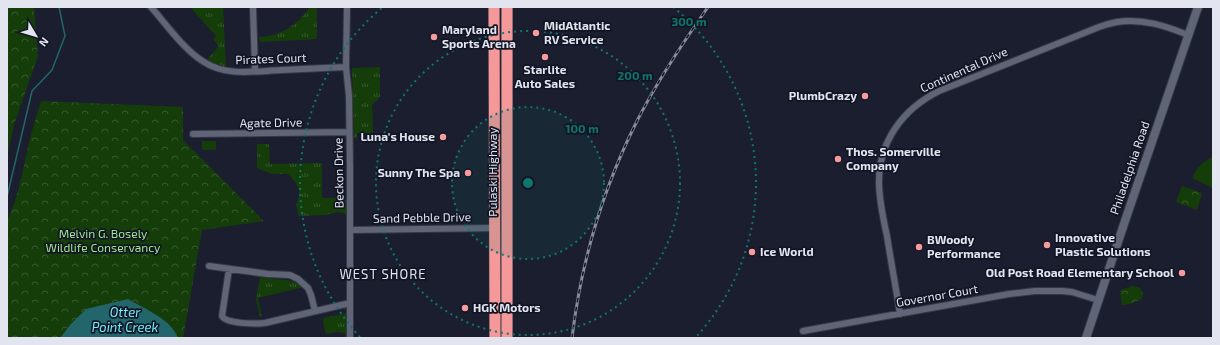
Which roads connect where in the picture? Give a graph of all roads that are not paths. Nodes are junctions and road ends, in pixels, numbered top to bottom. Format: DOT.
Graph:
graph roads {
  1 [pos="151,7"];
  2 [pos="253,7"];
  3 [pos="347,7"];
  4 [pos="494,7"];
  5 [pos="508,7"];
  6 [pos="1198,7"];
  7 [pos="1188,35"];
  8 [pos="346,67"];
  9 [pos="255,71"];
  10 [pos="349,132"];
  11 [pos="193,134"];
  12 [pos="494,228"];
  13 [pos="351,230"];
  14 [pos="209,266"];
  15 [pos="229,268"];
  16 [pos="1098,300"];
  17 [pos="350,303"];
  18 [pos="315,311"];
  19 [pos="900,314"];
  20 [pos="803,331"];
  21 [pos="350,338"];
  22 [pos="495,338"];
  23 [pos="507,338"];
  24 [pos="1086,338"];
  1 -- 9 [label="street, Pirates Court"];
  2 -- 9 [label="street"];
  3 -- 8 [label="street, Beckon Drive"];
  4 -- 12 [label="highway, Pulaski Highway"];
  5 -- 23 [label="highway, Pulaski Highway"];
  6 -- 7 [label="main road, Philadelphia Road"];
  7 -- 16 [label="main road, Philadelphia Road"];
  7 -- 19 [label="street, Continental Drive"];
  8 -- 9 [label="street, Pirates Court"];
  8 -- 10 [label="street, Beckon Drive"];
  10 -- 11 [label="street, Agate Drive"];
  10 -- 13 [label="street, Beckon Drive"];
  12 -- 13 [label="street, Sand Pebble Drive"];
  12 -- 22 [label="highway, Pulaski Highway"];
  13 -- 17 [label="street, Beckon Drive"];
  14 -- 15 [label="street"];
  15 -- 18 [label="street"];
  15 -- 18 [label="street"];
  16 -- 19 [label="street, Governor Court"];
  16 -- 24 [label="main road, Philadelphia Road"];
  17 -- 18 [label="street"];
  17 -- 21 [label="street, Beckon Drive"];
  19 -- 20 [label="street, Governor Court"];
}
